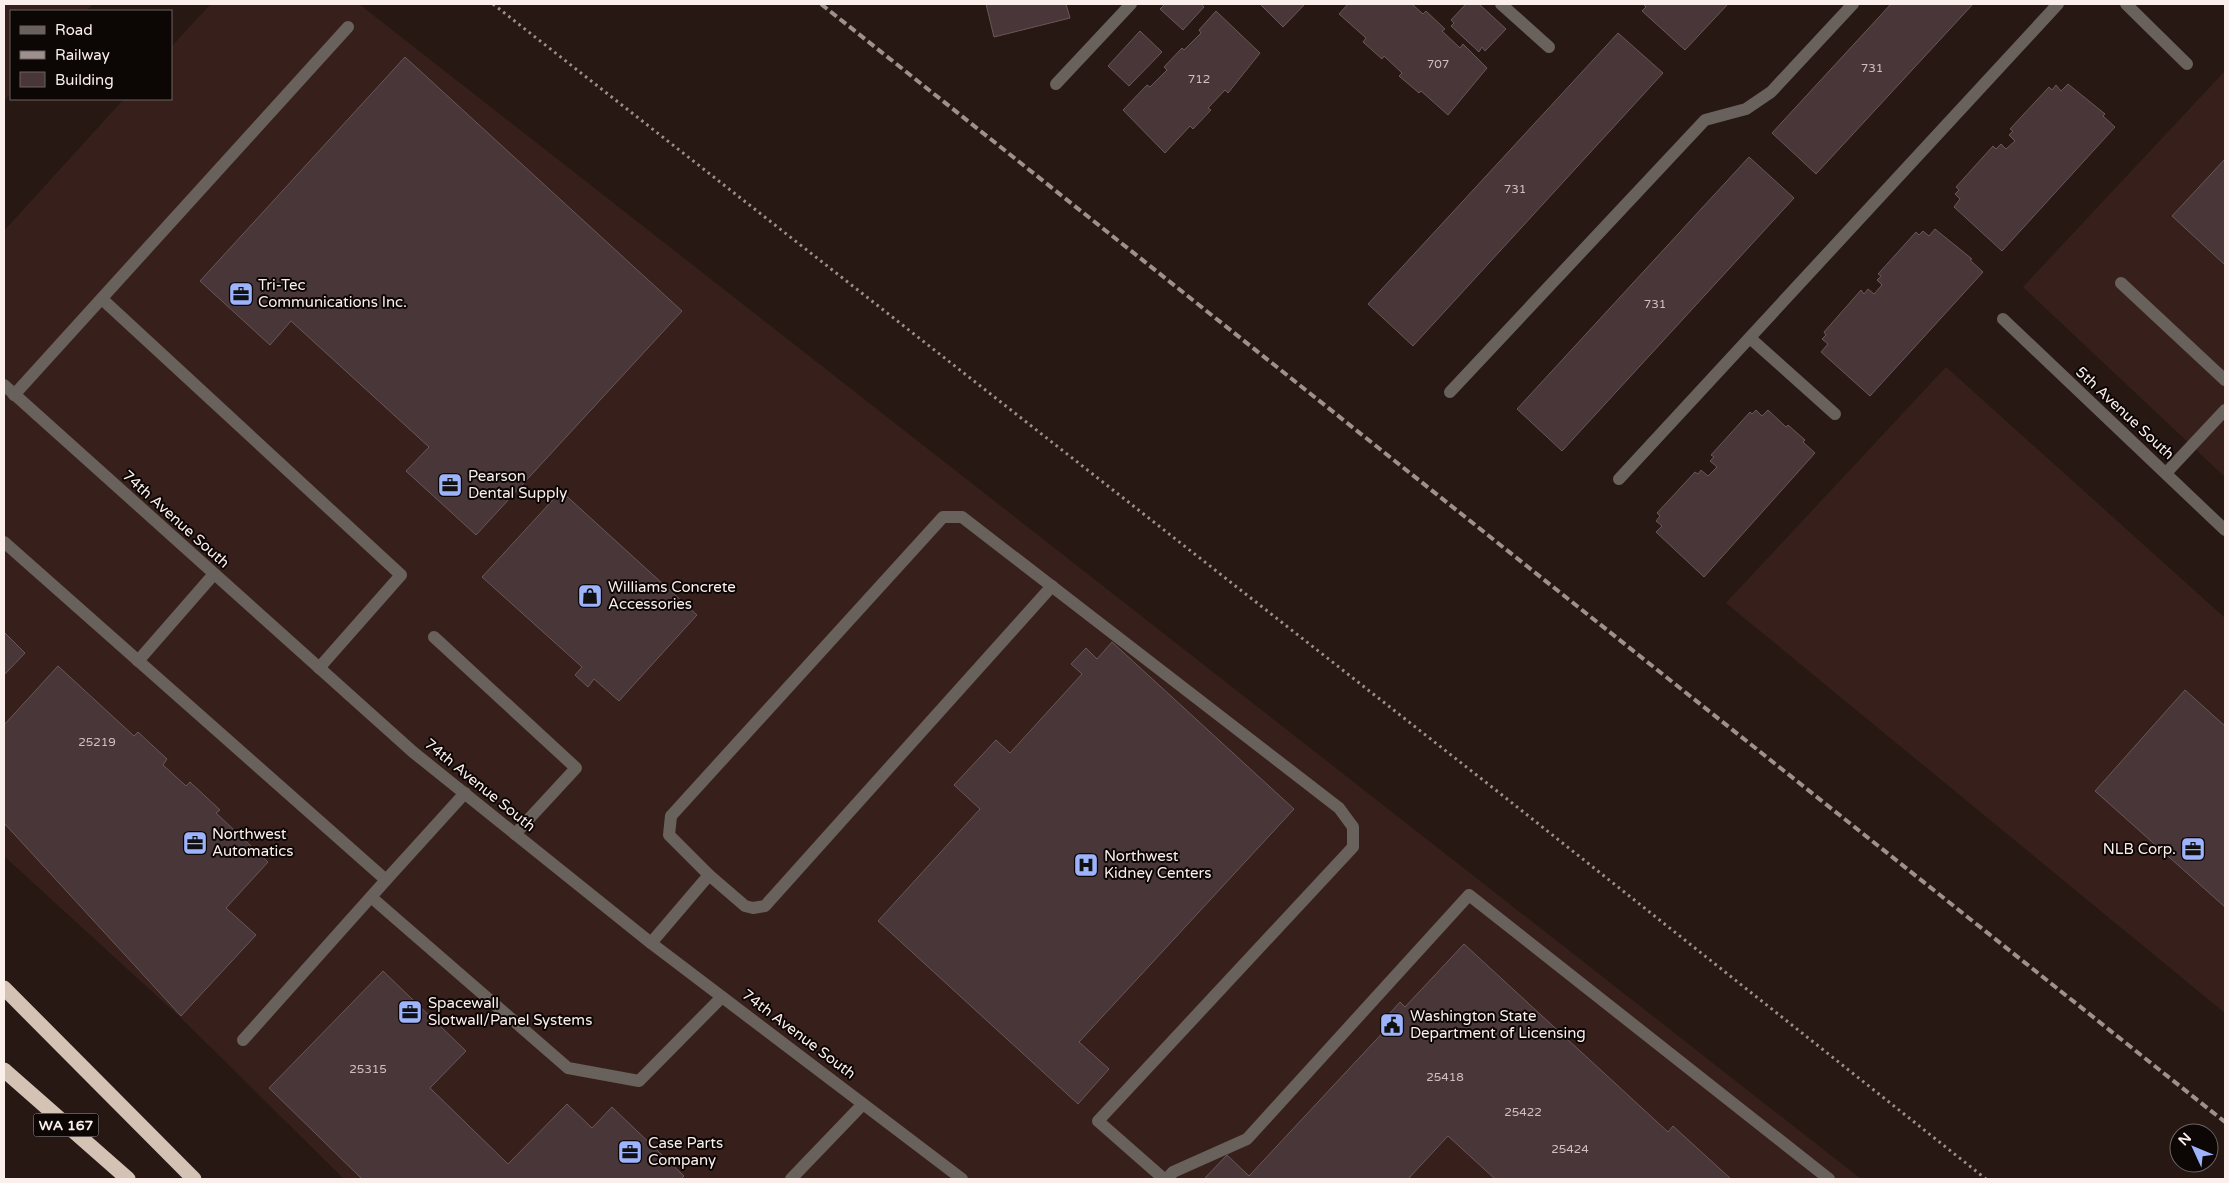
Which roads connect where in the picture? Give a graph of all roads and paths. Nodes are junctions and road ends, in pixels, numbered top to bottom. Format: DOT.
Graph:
graph roads {
  1 [pos="493,4"];
  2 [pos="1131,4"];
  3 [pos="1501,4"];
  4 [pos="1853,4"];
  5 [pos="2058,4"];
  6 [pos="2126,4"];
  7 [pos="348,28"];
  8 [pos="1549,47"];
  9 [pos="2187,64"];
  10 [pos="1056,84"];
  11 [pos="2121,282"];
  12 [pos="102,299"];
  13 [pos="2003,319"];
  14 [pos="1750,338"];
  15 [pos="2225,380"];
  16 [pos="4,385"];
  17 [pos="1450,392"];
  18 [pos="14,395"];
  19 [pos="2225,410"];
  20 [pos="1835,414"];
  21 [pos="2166,473"];
  22 [pos="1619,479"];
  23 [pos="2225,530"];
  24 [pos="4,542"];
  25 [pos="214,574"];
  26 [pos="1052,586"];
  27 [pos="434,637"];
  28 [pos="138,661"];
  29 [pos="319,668"];
  30 [pos="464,793"];
  31 [pos="515,834"];
  32 [pos="709,875"];
  33 [pos="386,880"];
  34 [pos="371,897"];
  35 [pos="651,943"];
  36 [pos="4,988"];
  37 [pos="722,997"];
  38 [pos="243,1040"];
  39 [pos="4,1070"];
  40 [pos="863,1104"];
  41 [pos="128,1179"];
  42 [pos="194,1179"];
  43 [pos="791,1179"];
  44 [pos="962,1179"];
  45 [pos="1165,1179"];
  46 [pos="1829,1179"];
  47 [pos="1986,1179"];
  1 -- 47 [label="path"];
  2 -- 10 [label="street"];
  3 -- 8 [label="street"];
  4 -- 17 [label="street"];
  5 -- 14 [label="street"];
  6 -- 9 [label="street"];
  7 -- 12 [label="street"];
  11 -- 15 [label="street"];
  12 -- 18 [label="street"];
  12 -- 29 [label="street"];
  13 -- 21 [label="street, 5th Avenue South"];
  14 -- 20 [label="street"];
  14 -- 22 [label="street"];
  16 -- 18 [label="street, 74th Avenue South"];
  18 -- 25 [label="street, 74th Avenue South"];
  19 -- 21 [label="street"];
  21 -- 23 [label="street, 5th Avenue South"];
  24 -- 28 [label="street"];
  25 -- 28 [label="street"];
  25 -- 29 [label="street, 74th Avenue South"];
  26 -- 32 [label="street"];
  26 -- 32 [label="street"];
  26 -- 45 [label="street"];
  27 -- 31 [label="street"];
  28 -- 33 [label="street"];
  29 -- 30 [label="street, 74th Avenue South"];
  30 -- 31 [label="street, 74th Avenue South"];
  30 -- 33 [label="street"];
  31 -- 35 [label="street, 74th Avenue South"];
  32 -- 35 [label="street"];
  33 -- 34 [label="street"];
  34 -- 37 [label="street"];
  34 -- 38 [label="street"];
  35 -- 37 [label="street, 74th Avenue South"];
  36 -- 42 [label="highway"];
  37 -- 40 [label="street, 74th Avenue South"];
  39 -- 41 [label="highway, WA 167"];
  40 -- 43 [label="street"];
  40 -- 44 [label="street, 74th Avenue South"];
  45 -- 46 [label="street"];
}
